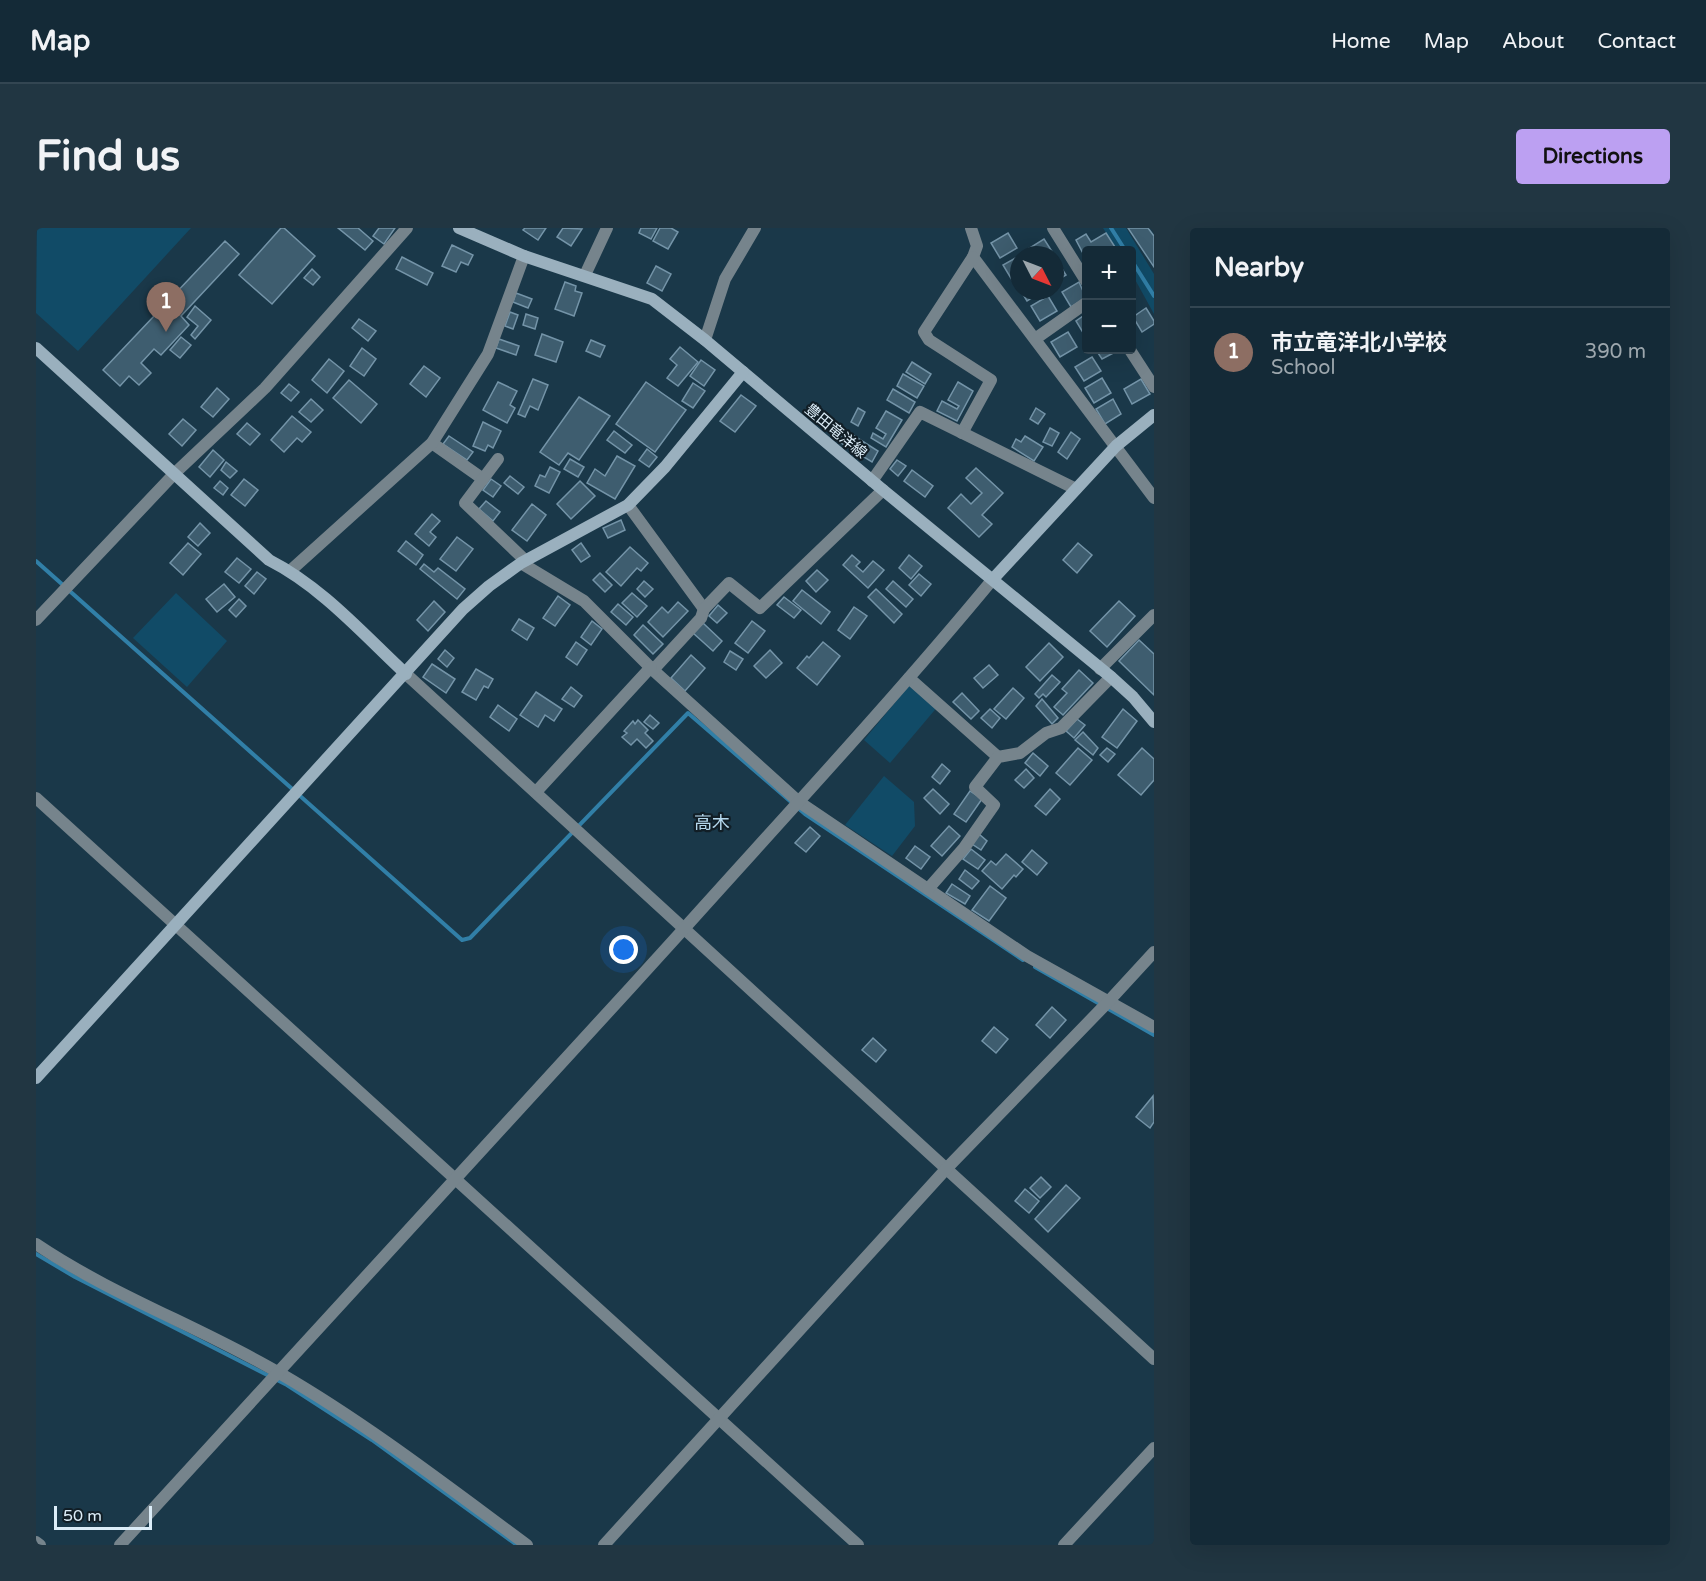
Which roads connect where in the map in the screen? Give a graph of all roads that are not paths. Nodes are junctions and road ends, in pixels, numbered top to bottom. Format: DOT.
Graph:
graph roads {
  1 [pos="407,228"];
  2 [pos="607,228"];
  3 [pos="754,228"];
  4 [pos="971,228"];
  5 [pos="1053,228"];
  6 [pos="466,229"];
  7 [pos="525,256"];
  8 [pos="973,257"];
  9 [pos="585,275"];
  10 [pos="1082,275"];
  11 [pos="1082,306"];
  12 [pos="1035,339"];
  13 [pos="705,340"];
  14 [pos="36,348"];
  15 [pos="1133,354"];
  16 [pos="743,372"];
  17 [pos="1154,387"];
  18 [pos="1154,415"];
  19 [pos="962,433"];
  20 [pos="432,443"];
  21 [pos="1116,446"];
  22 [pos="498,459"];
  23 [pos="175,472"];
  24 [pos="483,478"];
  25 [pos="872,481"];
  26 [pos="1076,489"];
  27 [pos="883,490"];
  28 [pos="1154,498"];
  29 [pos="628,505"];
  30 [pos="523,562"];
  31 [pos="290,571"];
  32 [pos="993,579"];
  33 [pos="704,609"];
  34 [pos="1154,615"];
  35 [pos="36,620"];
  36 [pos="652,668"];
  37 [pos="1100,669"];
  38 [pos="405,674"];
  39 [pos="1111,677"];
  40 [pos="909,678"];
  41 [pos="1154,722"];
  42 [pos="998,757"];
  43 [pos="536,792"];
  44 [pos="36,798"];
  45 [pos="799,802"];
  46 [pos="928,889"];
  47 [pos="176,925"];
  48 [pos="685,928"];
  49 [pos="1154,952"];
  50 [pos="1108,1002"];
  51 [pos="1154,1027"];
  52 [pos="36,1078"];
  53 [pos="947,1168"];
  54 [pos="457,1180"];
  55 [pos="36,1244"];
  56 [pos="1154,1359"];
  57 [pos="279,1373"];
  58 [pos="719,1418"];
  59 [pos="1154,1448"];
  60 [pos="36,1542"];
  61 [pos="40,1545"];
  62 [pos="120,1545"];
  63 [pos="527,1545"];
  64 [pos="604,1545"];
  65 [pos="858,1545"];
  66 [pos="1064,1545"];
  1 -- 23 [label="street"];
  2 -- 9 [label="street"];
  3 -- 13 [label="street"];
  4 -- 8 [label="street"];
  5 -- 10 [label="street"];
  6 -- 7 [label="street, 豊田竜洋線"];
  7 -- 9 [label="street, 豊田竜洋線"];
  7 -- 20 [label="street"];
  8 -- 12 [label="street"];
  8 -- 19 [label="street"];
  9 -- 13 [label="street, 豊田竜洋線"];
  11 -- 12 [label="street"];
  12 -- 21 [label="street"];
  13 -- 16 [label="street, 豊田竜洋線"];
  14 -- 23 [label="street"];
  15 -- 17 [label="street"];
  16 -- 25 [label="street, 豊田竜洋線"];
  16 -- 29 [label="street"];
  18 -- 21 [label="street"];
  19 -- 25 [label="street"];
  19 -- 26 [label="street"];
  20 -- 24 [label="street"];
  20 -- 31 [label="street"];
  21 -- 26 [label="street"];
  21 -- 28 [label="street"];
  22 -- 24 [label="street"];
  23 -- 31 [label="street"];
  23 -- 35 [label="street"];
  24 -- 30 [label="street"];
  25 -- 27 [label="street, 豊田竜洋線"];
  26 -- 32 [label="street"];
  27 -- 32 [label="street, 豊田竜洋線"];
  27 -- 33 [label="street"];
  29 -- 30 [label="street"];
  29 -- 33 [label="street"];
  30 -- 36 [label="street"];
  30 -- 38 [label="street"];
  31 -- 38 [label="street"];
  32 -- 37 [label="street, 豊田竜洋線"];
  32 -- 40 [label="street"];
  33 -- 36 [label="street"];
  34 -- 37 [label="street"];
  36 -- 43 [label="street"];
  36 -- 45 [label="street"];
  37 -- 39 [label="street, 豊田竜洋線"];
  38 -- 43 [label="street"];
  38 -- 47 [label="street"];
  39 -- 41 [label="street, 豊田竜洋線"];
  39 -- 42 [label="street"];
  40 -- 42 [label="street"];
  40 -- 45 [label="street"];
  42 -- 46 [label="street"];
  43 -- 48 [label="street"];
  44 -- 47 [label="street"];
  45 -- 46 [label="street"];
  45 -- 48 [label="street"];
  46 -- 50 [label="street"];
  47 -- 52 [label="street"];
  47 -- 54 [label="street"];
  48 -- 53 [label="street"];
  48 -- 54 [label="street"];
  49 -- 50 [label="street"];
  50 -- 51 [label="street"];
  50 -- 53 [label="street"];
  53 -- 56 [label="street"];
  53 -- 58 [label="street"];
  54 -- 57 [label="street"];
  54 -- 58 [label="street"];
  55 -- 57 [label="street"];
  57 -- 62 [label="street"];
  57 -- 63 [label="street"];
  58 -- 64 [label="street"];
  58 -- 65 [label="street"];
  59 -- 66 [label="street"];
  60 -- 61 [label="street"];
}
